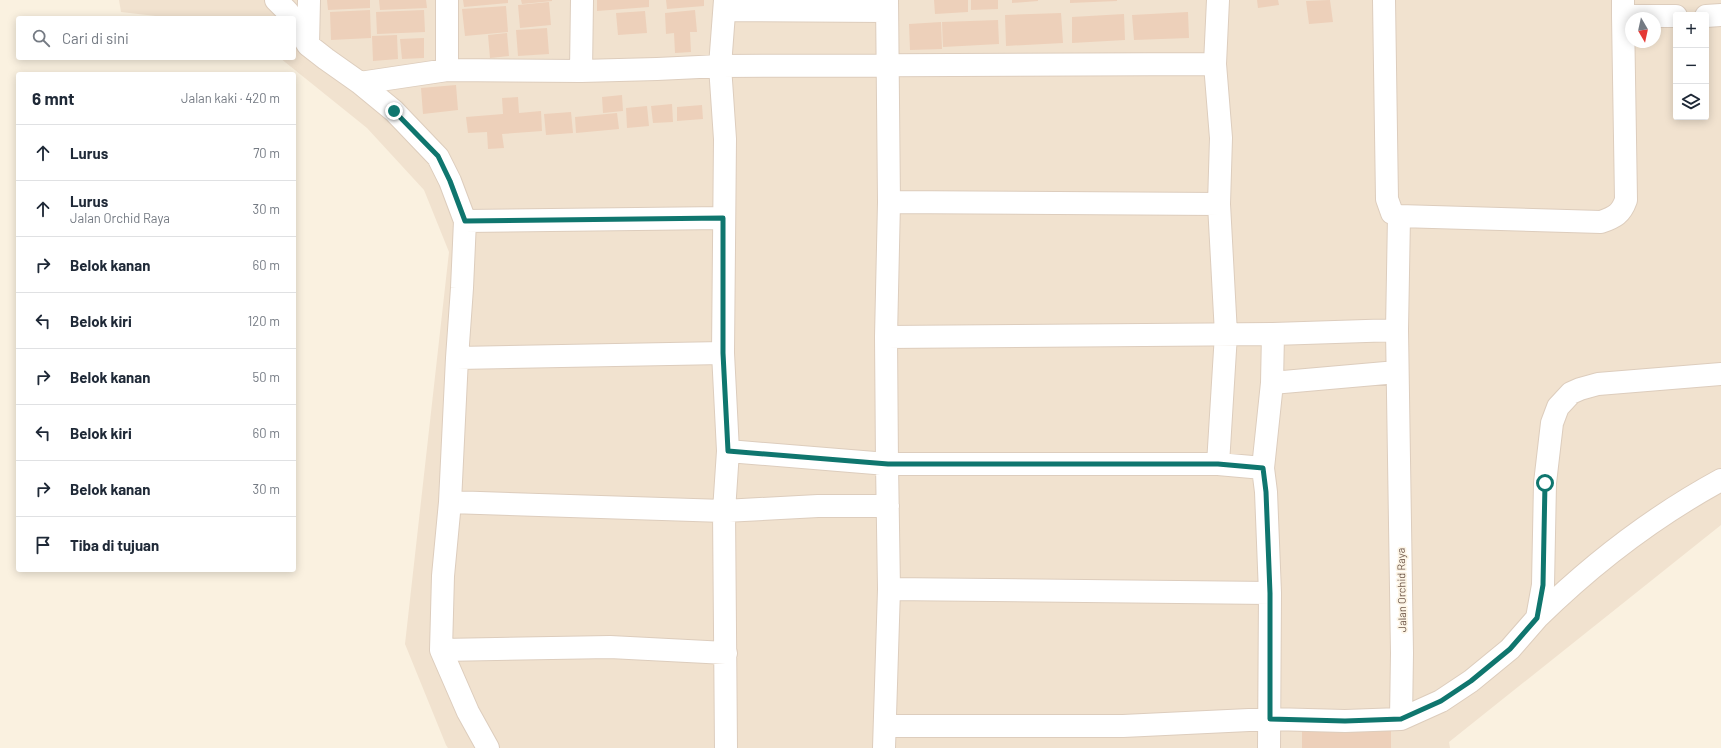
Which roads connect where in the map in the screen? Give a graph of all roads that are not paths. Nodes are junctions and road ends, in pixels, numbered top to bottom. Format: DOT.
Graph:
graph roads {
  1 [pos="276,0"];
  2 [pos="309,0"];
  3 [pos="447,0"];
  4 [pos="582,0"];
  5 [pos="1218,0"];
  6 [pos="1384,0"];
  7 [pos="725,5"];
  8 [pos="886,5"];
  9 [pos="1623,8"];
  10 [pos="291,16"];
  11 [pos="1673,16"];
  12 [pos="1709,16"];
  13 [pos="1721,16"];
  14 [pos="296,25"];
  15 [pos="308,45"];
  16 [pos="1215,64"];
  17 [pos="720,66"];
  18 [pos="887,66"];
  19 [pos="447,70"];
  20 [pos="581,71"];
  21 [pos="360,83"];
  22 [pos="889,202"];
  23 [pos="1219,204"];
  24 [pos="1399,216"];
  25 [pos="723,218"];
  26 [pos="465,221"];
  27 [pos="1397,330"];
  28 [pos="1226,334"];
  29 [pos="1273,334"];
  30 [pos="886,337"];
  31 [pos="723,353"];
  32 [pos="457,358"];
  33 [pos="1397,372"];
  34 [pos="1721,374"];
  35 [pos="1272,383"];
  36 [pos="728,451"];
  37 [pos="888,464"];
  38 [pos="1218,464"];
  39 [pos="1263,468"];
  40 [pos="1721,480"];
  41 [pos="450,502"];
  42 [pos="888,506"];
  43 [pos="724,511"];
  44 [pos="889,589"];
  45 [pos="1270,593"];
  46 [pos="1537,618"];
  47 [pos="441,650"];
  48 [pos="726,653"];
  49 [pos="1270,719"];
  50 [pos="1401,719"];
  51 [pos="885,726"];
  52 [pos="488,748"];
  53 [pos="726,748"];
  54 [pos="884,748"];
  55 [pos="1269,748"];
  1 -- 10 [label="street"];
  2 -- 15 [label="street"];
  3 -- 19 [label="street"];
  4 -- 20 [label="street"];
  5 -- 16 [label="street"];
  6 -- 24 [label="street"];
  7 -- 8 [label="street"];
  7 -- 17 [label="street"];
  8 -- 18 [label="street"];
  9 -- 11 [label="street"];
  9 -- 24 [label="street"];
  12 -- 13 [label="street"];
  14 -- 15 [label="street"];
  15 -- 21 [label="street"];
  16 -- 18 [label="street"];
  16 -- 23 [label="street"];
  17 -- 18 [label="street"];
  17 -- 20 [label="street"];
  17 -- 25 [label="street"];
  18 -- 22 [label="street"];
  19 -- 20 [label="street"];
  19 -- 21 [label="street"];
  21 -- 26 [label="street"];
  22 -- 23 [label="street"];
  22 -- 30 [label="street"];
  23 -- 28 [label="street"];
  24 -- 27 [label="street, Jalan Orchid Raya"];
  25 -- 26 [label="street"];
  25 -- 31 [label="street"];
  26 -- 32 [label="street"];
  27 -- 29 [label="street"];
  27 -- 33 [label="street, Jalan Orchid Raya"];
  28 -- 29 [label="street"];
  28 -- 30 [label="street"];
  28 -- 38 [label="street"];
  29 -- 35 [label="street"];
  30 -- 37 [label="street"];
  31 -- 32 [label="street"];
  31 -- 36 [label="street"];
  32 -- 41 [label="street"];
  33 -- 35 [label="street"];
  33 -- 50 [label="street, Jalan Orchid Raya"];
  34 -- 46 [label="street"];
  35 -- 39 [label="street"];
  36 -- 37 [label="street"];
  36 -- 43 [label="street"];
  37 -- 38 [label="street"];
  37 -- 42 [label="street"];
  38 -- 39 [label="street"];
  39 -- 45 [label="street"];
  40 -- 46 [label="street"];
  41 -- 43 [label="street"];
  41 -- 47 [label="street"];
  42 -- 43 [label="street"];
  42 -- 44 [label="street"];
  43 -- 48 [label="street"];
  44 -- 45 [label="street"];
  44 -- 51 [label="street"];
  45 -- 49 [label="street"];
  46 -- 50 [label="street"];
  47 -- 48 [label="street"];
  47 -- 52 [label="street"];
  48 -- 53 [label="street"];
  49 -- 50 [label="street"];
  49 -- 51 [label="street"];
  49 -- 55 [label="street"];
  51 -- 54 [label="street"];
}
